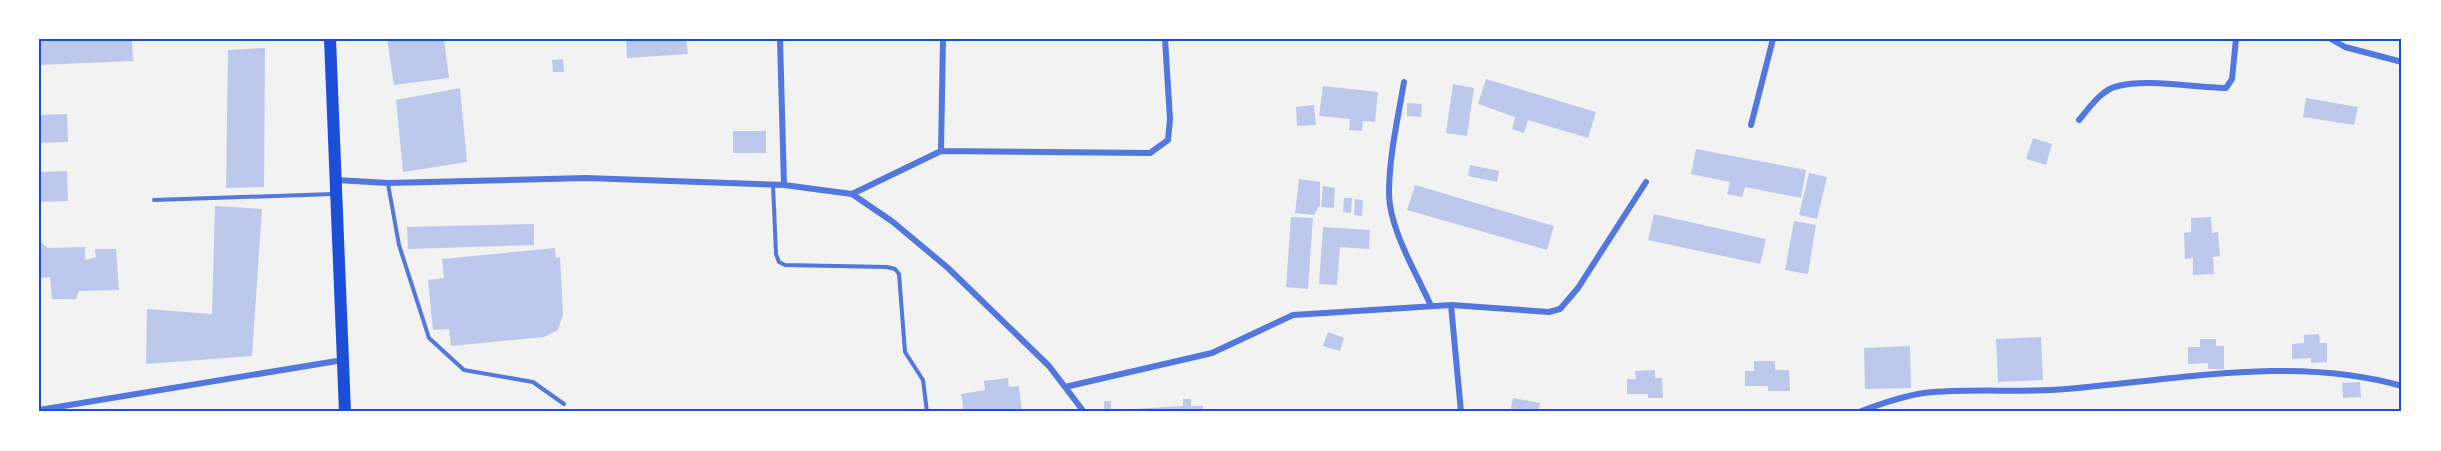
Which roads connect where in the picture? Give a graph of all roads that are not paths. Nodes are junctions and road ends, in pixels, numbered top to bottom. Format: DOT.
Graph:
graph roads {
  1 [pos="330,39"];
  2 [pos="780,39"];
  3 [pos="943,39"];
  4 [pos="1165,39"];
  5 [pos="1773,39"];
  6 [pos="2236,39"];
  7 [pos="2331,39"];
  8 [pos="2402,62"];
  9 [pos="1404,82"];
  10 [pos="2079,120"];
  11 [pos="1751,125"];
  12 [pos="941,151"];
  13 [pos="336,180"];
  14 [pos="1647,182"];
  15 [pos="388,183"];
  16 [pos="773,185"];
  17 [pos="784,185"];
  18 [pos="336,194"];
  19 [pos="852,194"];
  20 [pos="154,200"];
  21 [pos="1452,305"];
  22 [pos="1431,306"];
  23 [pos="344,360"];
  24 [pos="2402,386"];
  25 [pos="1065,387"];
  26 [pos="564,404"];
  27 [pos="39,410"];
  28 [pos="345,412"];
  29 [pos="927,412"];
  30 [pos="1084,412"];
  31 [pos="1461,412"];
  32 [pos="1859,412"];
  1 -- 13 [label="main road"];
  2 -- 17 [label="street"];
  3 -- 12 [label="street"];
  4 -- 12 [label="street"];
  5 -- 11 [label="street"];
  6 -- 10 [label="street"];
  7 -- 8 [label="street"];
  9 -- 22 [label="street"];
  12 -- 19 [label="street"];
  13 -- 15 [label="street"];
  13 -- 18 [label="main road"];
  14 -- 21 [label="street"];
  15 -- 16 [label="street"];
  15 -- 26 [label="lane"];
  16 -- 17 [label="street"];
  16 -- 29 [label="lane"];
  17 -- 19 [label="street"];
  18 -- 20 [label="lane"];
  18 -- 23 [label="main road"];
  19 -- 25 [label="street"];
  21 -- 22 [label="street"];
  21 -- 31 [label="street"];
  22 -- 25 [label="street"];
  23 -- 27 [label="street"];
  23 -- 28 [label="main road"];
  24 -- 32 [label="street"];
  25 -- 30 [label="street"];
}
